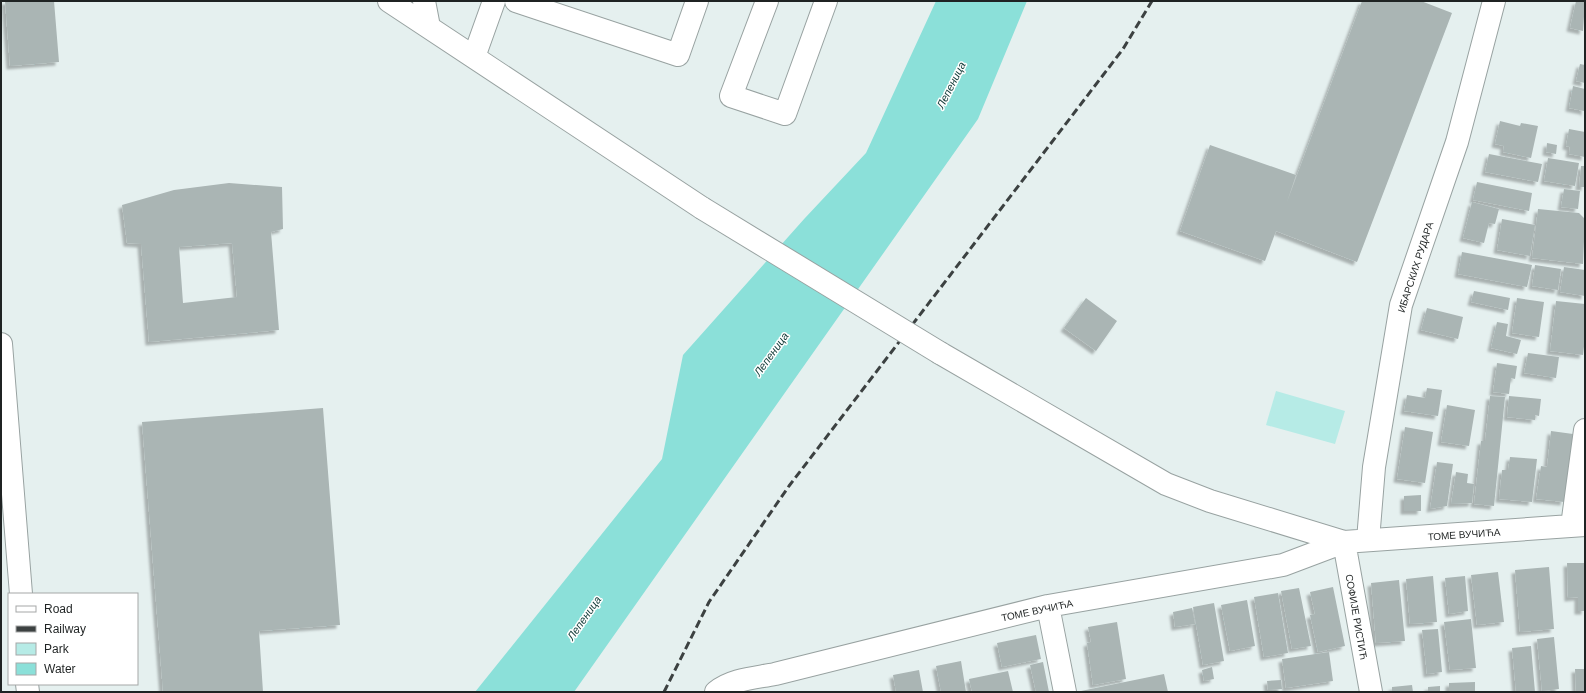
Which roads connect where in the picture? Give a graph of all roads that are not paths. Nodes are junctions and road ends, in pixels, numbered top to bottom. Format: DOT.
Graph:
graph roads {
  1 [pos="389,1"];
  2 [pos="424,1"];
  3 [pos="494,1"];
  4 [pos="516,1"];
  5 [pos="696,1"];
  6 [pos="767,1"];
  7 [pos="826,1"];
  8 [pos="1494,1"];
  9 [pos="551,6"];
  10 [pos="429,28"];
  11 [pos="474,57"];
  12 [pos="1,344"];
  13 [pos="1585,430"];
  14 [pos="1279,523"];
  15 [pos="1578,526"];
  16 [pos="1368,540"];
  17 [pos="1344,542"];
  18 [pos="1283,565"];
  19 [pos="21,593"];
  20 [pos="1048,606"];
  21 [pos="776,683"];
  22 [pos="723,687"];
  23 [pos="1065,692"];
  24 [pos="1371,692"];
  1 -- 10 [label="street, ТОМЕ ВУЧИЋА"];
  2 -- 10 [label="street"];
  3 -- 11 [label="street"];
  4 -- 9 [label="street"];
  5 -- 9 [label="street"];
  6 -- 7 [label="street"];
  8 -- 16 [label="street, ИБАРСКИХ РУДАРА"];
  10 -- 11 [label="street, ТОМЕ ВУЧИЋА"];
  11 -- 14 [label="street, ТОМЕ ВУЧИЋА, bridge"];
  12 -- 19 [label="street"];
  13 -- 15 [label="street"];
  14 -- 17 [label="street, ТОМЕ ВУЧИЋА"];
  14 -- 18 [label="street"];
  15 -- 16 [label="street, ТОМЕ ВУЧИЋА"];
  16 -- 17 [label="street, ТОМЕ ВУЧИЋА"];
  17 -- 18 [label="street, ТОМЕ ВУЧИЋА"];
  17 -- 24 [label="street, СОФИЈЕ РИСТИЋ"];
  18 -- 20 [label="street, ТОМЕ ВУЧИЋА"];
  20 -- 21 [label="street, ТОМЕ ВУЧИЋА"];
  20 -- 23 [label="street"];
  21 -- 22 [label="street, ТОМЕ ВУЧИЋА"];
}
